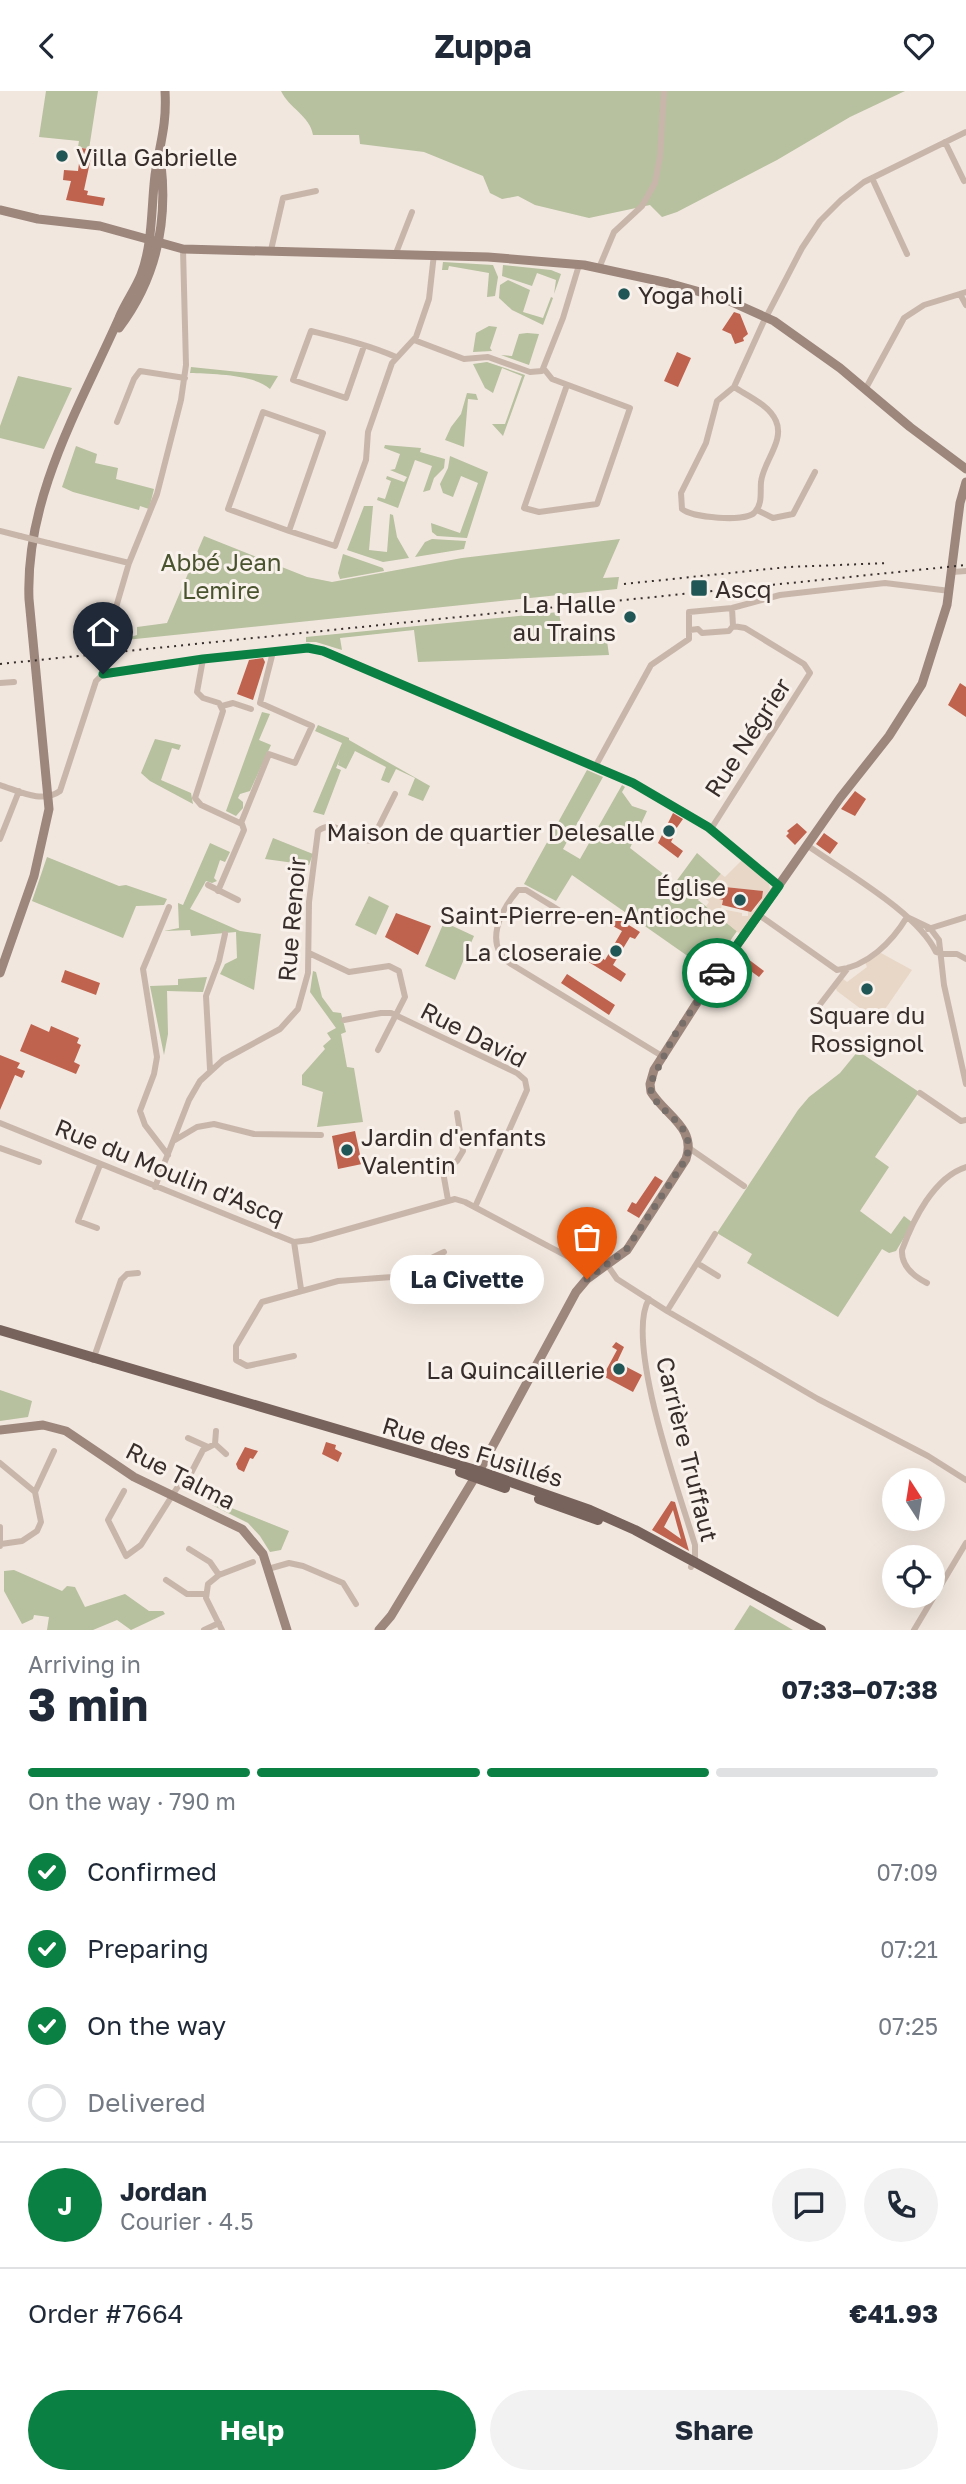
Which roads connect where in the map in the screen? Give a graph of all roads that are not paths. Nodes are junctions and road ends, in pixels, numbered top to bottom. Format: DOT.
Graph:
graph roads {
  1 [pos="664,91"];
  2 [pos="164,94"];
  3 [pos="966,132"];
  4 [pos="945,142"];
  5 [pos="160,159"];
  6 [pos="872,178"];
  7 [pos="964,181"];
  8 [pos="316,191"];
  9 [pos="0,210"];
  10 [pos="412,212"];
  11 [pos="149,239"];
  12 [pos="159,242"];
  13 [pos="183,249"];
  14 [pos="271,250"];
  15 [pos="396,253"];
  16 [pos="434,254"];
  17 [pos="907,254"];
  18 [pos="579,265"];
  19 [pos="599,268"];
  20 [pos="963,293"];
  21 [pos="966,305"];
  22 [pos="766,317"];
  23 [pos="111,338"];
  24 [pos="414,340"];
  25 [pos="365,346"];
  26 [pos="396,357"];
  27 [pos="544,369"];
  28 [pos="185,378"];
  29 [pos="567,385"];
  30 [pos="734,387"];
  31 [pos="866,388"];
  32 [pos="117,422"];
  33 [pos="966,469"];
  34 [pos="816,472"];
  35 [pos="966,482"];
  36 [pos="757,510"];
  37 [pos="0,531"];
  38 [pos="289,531"];
  39 [pos="129,563"];
  40 [pos="966,571"];
  41 [pos="952,572"];
  42 [pos="950,591"];
  43 [pos="732,608"];
  44 [pos="733,626"];
  45 [pos="690,630"];
  46 [pos="107,638"];
  47 [pos="273,652"];
  48 [pos="203,659"];
  49 [pos="14,682"];
  50 [pos="0,683"];
  51 [pos="222,706"];
  52 [pos="251,709"];
  53 [pos="596,767"];
  54 [pos="0,785"];
  55 [pos="19,791"];
  56 [pos="395,794"];
  57 [pos="49,796"];
  58 [pos="241,823"];
  59 [pos="711,829"];
  60 [pos="0,839"];
  61 [pos="807,845"];
  62 [pos="208,885"];
  63 [pos="779,886"];
  64 [pos="218,891"];
  65 [pos="238,900"];
  66 [pos="169,907"];
  67 [pos="565,914"];
  68 [pos="759,915"];
  69 [pos="966,917"];
  70 [pos="906,920"];
  71 [pos="927,930"];
  72 [pos="225,934"];
  73 [pos="309,953"];
  74 [pos="942,954"];
  75 [pos="966,959"];
  76 [pos="848,968"];
  77 [pos="0,973"];
  78 [pos="815,1011"];
  79 [pos="396,1015"];
  80 [pos="344,1020"];
  81 [pos="378,1050"];
  82 [pos="662,1056"];
  83 [pos="211,1069"];
  84 [pos="966,1084"];
  85 [pos="920,1093"];
  86 [pos="457,1113"];
  87 [pos="183,1118"];
  88 [pos="966,1120"];
  89 [pos="0,1123"];
  90 [pos="197,1126"];
  91 [pos="321,1135"];
  92 [pos="174,1141"];
  93 [pos="0,1148"];
  94 [pos="689,1148"];
  95 [pos="168,1155"];
  96 [pos="39,1162"];
  97 [pos="100,1165"];
  98 [pos="966,1167"];
  99 [pos="744,1186"];
  100 [pos="155,1187"];
  101 [pos="448,1200"];
  102 [pos="475,1207"];
  103 [pos="97,1228"];
  104 [pos="715,1234"];
  105 [pos="294,1242"];
  106 [pos="444,1252"];
  107 [pos="697,1263"];
  108 [pos="608,1266"];
  109 [pos="597,1272"];
  110 [pos="138,1273"];
  111 [pos="718,1276"];
  112 [pos="927,1283"];
  113 [pos="301,1289"];
  114 [pos="649,1299"];
  115 [pos="667,1311"];
  116 [pos="0,1330"];
  117 [pos="0,1335"];
  118 [pos="294,1356"];
  119 [pos="93,1359"];
  120 [pos="0,1430"];
  121 [pos="216,1431"];
  122 [pos="188,1437"];
  123 [pos="211,1445"];
  124 [pos="54,1451"];
  125 [pos="226,1454"];
  126 [pos="0,1463"];
  127 [pos="477,1474"];
  128 [pos="966,1480"];
  129 [pos="124,1491"];
  130 [pos="35,1492"];
  131 [pos="173,1495"];
  132 [pos="0,1527"];
  133 [pos="966,1543"];
  134 [pos="0,1545"];
  135 [pos="189,1549"];
  136 [pos="253,1562"];
  137 [pos="693,1564"];
  138 [pos="268,1569"];
  139 [pos="219,1575"];
  140 [pos="166,1580"];
  141 [pos="205,1594"];
  142 [pos="356,1604"];
  143 [pos="220,1627"];
  144 [pos="204,1630"];
  145 [pos="287,1630"];
  146 [pos="379,1630"];
  147 [pos="810,1630"];
  148 [pos="821,1630"];
  149 [pos="914,1630"];
  1 -- 19 [label="street"];
  2 -- 5 [label="street"];
  3 -- 4 [label="street"];
  4 -- 6 [label="street"];
  4 -- 7 [label="street"];
  5 -- 11 [label="street"];
  5 -- 12 [label="street"];
  6 -- 17 [label="street"];
  6 -- 22 [label="street"];
  8 -- 14 [label="street"];
  9 -- 11 [label="street"];
  10 -- 15 [label="street"];
  11 -- 12 [label="street"];
  11 -- 23 [label="street"];
  12 -- 13 [label="street"];
  12 -- 23 [label="street"];
  13 -- 14 [label="street"];
  13 -- 28 [label="street"];
  14 -- 15 [label="street"];
  15 -- 16 [label="street"];
  16 -- 18 [label="street"];
  16 -- 24 [label="street"];
  18 -- 19 [label="street"];
  18 -- 27 [label="street"];
  19 -- 22 [label="street"];
  20 -- 21 [label="street"];
  20 -- 31 [label="street"];
  22 -- 30 [label="street"];
  22 -- 31 [label="street"];
  23 -- 57 [label="street"];
  24 -- 26 [label="street"];
  24 -- 27 [label="street"];
  25 -- 25 [label="street"];
  25 -- 26 [label="street"];
  26 -- 38 [label="street"];
  27 -- 29 [label="street"];
  28 -- 32 [label="street"];
  28 -- 39 [label="street"];
  29 -- 29 [label="street"];
  30 -- 36 [label="street"];
  30 -- 36 [label="street"];
  31 -- 33 [label="street"];
  34 -- 36 [label="street"];
  35 -- 41 [label="street"];
  37 -- 39 [label="street, bridge"];
  38 -- 38 [label="street"];
  39 -- 46 [label="street"];
  40 -- 41 [label="street"];
  41 -- 42 [label="street"];
  42 -- 43 [label="street"];
  42 -- 61 [label="street"];
  43 -- 44 [label="street"];
  43 -- 45 [label="street"];
  44 -- 45 [label="street"];
  44 -- 59 [label="street, Rue Négrier"];
  45 -- 53 [label="street"];
  47 -- 48 [label="street"];
  47 -- 53 [label="street"];
  47 -- 58 [label="street"];
  48 -- 51 [label="street"];
  48 -- 57 [label="street"];
  49 -- 50 [label="street"];
  51 -- 52 [label="street"];
  51 -- 58 [label="street"];
  53 -- 59 [label="street"];
  54 -- 55 [label="street"];
  55 -- 57 [label="street"];
  55 -- 60 [label="street"];
  56 -- 73 [label="street, Rue Renoir"];
  57 -- 77 [label="street"];
  58 -- 64 [label="street"];
  59 -- 63 [label="street"];
  61 -- 63 [label="street"];
  61 -- 70 [label="street"];
  62 -- 64 [label="street"];
  63 -- 68 [label="street"];
  64 -- 65 [label="street"];
  66 -- 95 [label="street"];
  67 -- 82 [label="street"];
  68 -- 76 [label="street"];
  68 -- 82 [label="street"];
  69 -- 71 [label="street"];
  70 -- 71 [label="street"];
  70 -- 76 [label="street"];
  71 -- 74 [label="street"];
  72 -- 83 [label="street"];
  73 -- 79 [label="street"];
  73 -- 83 [label="street, Rue Renoir"];
  74 -- 75 [label="street"];
  74 -- 84 [label="street"];
  76 -- 78 [label="street"];
  79 -- 80 [label="street, Rue David"];
  79 -- 81 [label="street, Rue David"];
  79 -- 102 [label="street, Rue David"];
  82 -- 94 [label="street"];
  83 -- 87 [label="street, Rue Renoir"];
  85 -- 88 [label="street"];
  86 -- 101 [label="street"];
  87 -- 90 [label="street"];
  87 -- 92 [label="street, Rue Renoir"];
  89 -- 97 [label="street, Rue du Moulin d'Ascq"];
  90 -- 91 [label="street"];
  90 -- 92 [label="street"];
  92 -- 95 [label="street, Rue Renoir"];
  93 -- 96 [label="street"];
  94 -- 99 [label="street"];
  94 -- 108 [label="street"];
  95 -- 100 [label="street, Rue Renoir"];
  97 -- 100 [label="street, Rue du Moulin d'Ascq"];
  97 -- 103 [label="street"];
  98 -- 112 [label="street"];
  100 -- 105 [label="street, Rue du Moulin d'Ascq"];
  101 -- 102 [label="street"];
  101 -- 105 [label="street, Rue du Moulin d'Ascq"];
  102 -- 109 [label="street"];
  104 -- 107 [label="street"];
  105 -- 113 [label="street"];
  106 -- 113 [label="street"];
  107 -- 111 [label="street"];
  107 -- 115 [label="street"];
  108 -- 109 [label="street"];
  108 -- 114 [label="street"];
  109 -- 127 [label="street"];
  110 -- 119 [label="street"];
  113 -- 118 [label="street"];
  114 -- 115 [label="street"];
  114 -- 137 [label="street, Carrière Truffaut"];
  115 -- 128 [label="street"];
  116 -- 119 [label="main road, Rue des Fusillés"];
  117 -- 119 [label="main road, Rue des Fusillés"];
  119 -- 127 [label="main road, Rue des Fusillés"];
  120 -- 131 [label="street, Rue Talma"];
  121 -- 123 [label="street"];
  122 -- 123 [label="street"];
  123 -- 125 [label="street"];
  123 -- 131 [label="street"];
  124 -- 130 [label="street"];
  126 -- 130 [label="street"];
  127 -- 137 [label="main road, Rue des Fusillés"];
  127 -- 146 [label="street"];
  129 -- 131 [label="street"];
  130 -- 134 [label="street"];
  131 -- 138 [label="street, Rue Talma"];
  132 -- 134 [label="street"];
  133 -- 149 [label="street"];
  135 -- 139 [label="street"];
  136 -- 139 [label="street"];
  137 -- 147 [label="main road, Rue des Fusillés"];
  137 -- 148 [label="main road, Rue des Fusillés"];
  138 -- 142 [label="street"];
  138 -- 145 [label="street, Rue Talma"];
  139 -- 141 [label="street"];
  140 -- 141 [label="street"];
  141 -- 143 [label="street"];
  143 -- 144 [label="street"];
}
